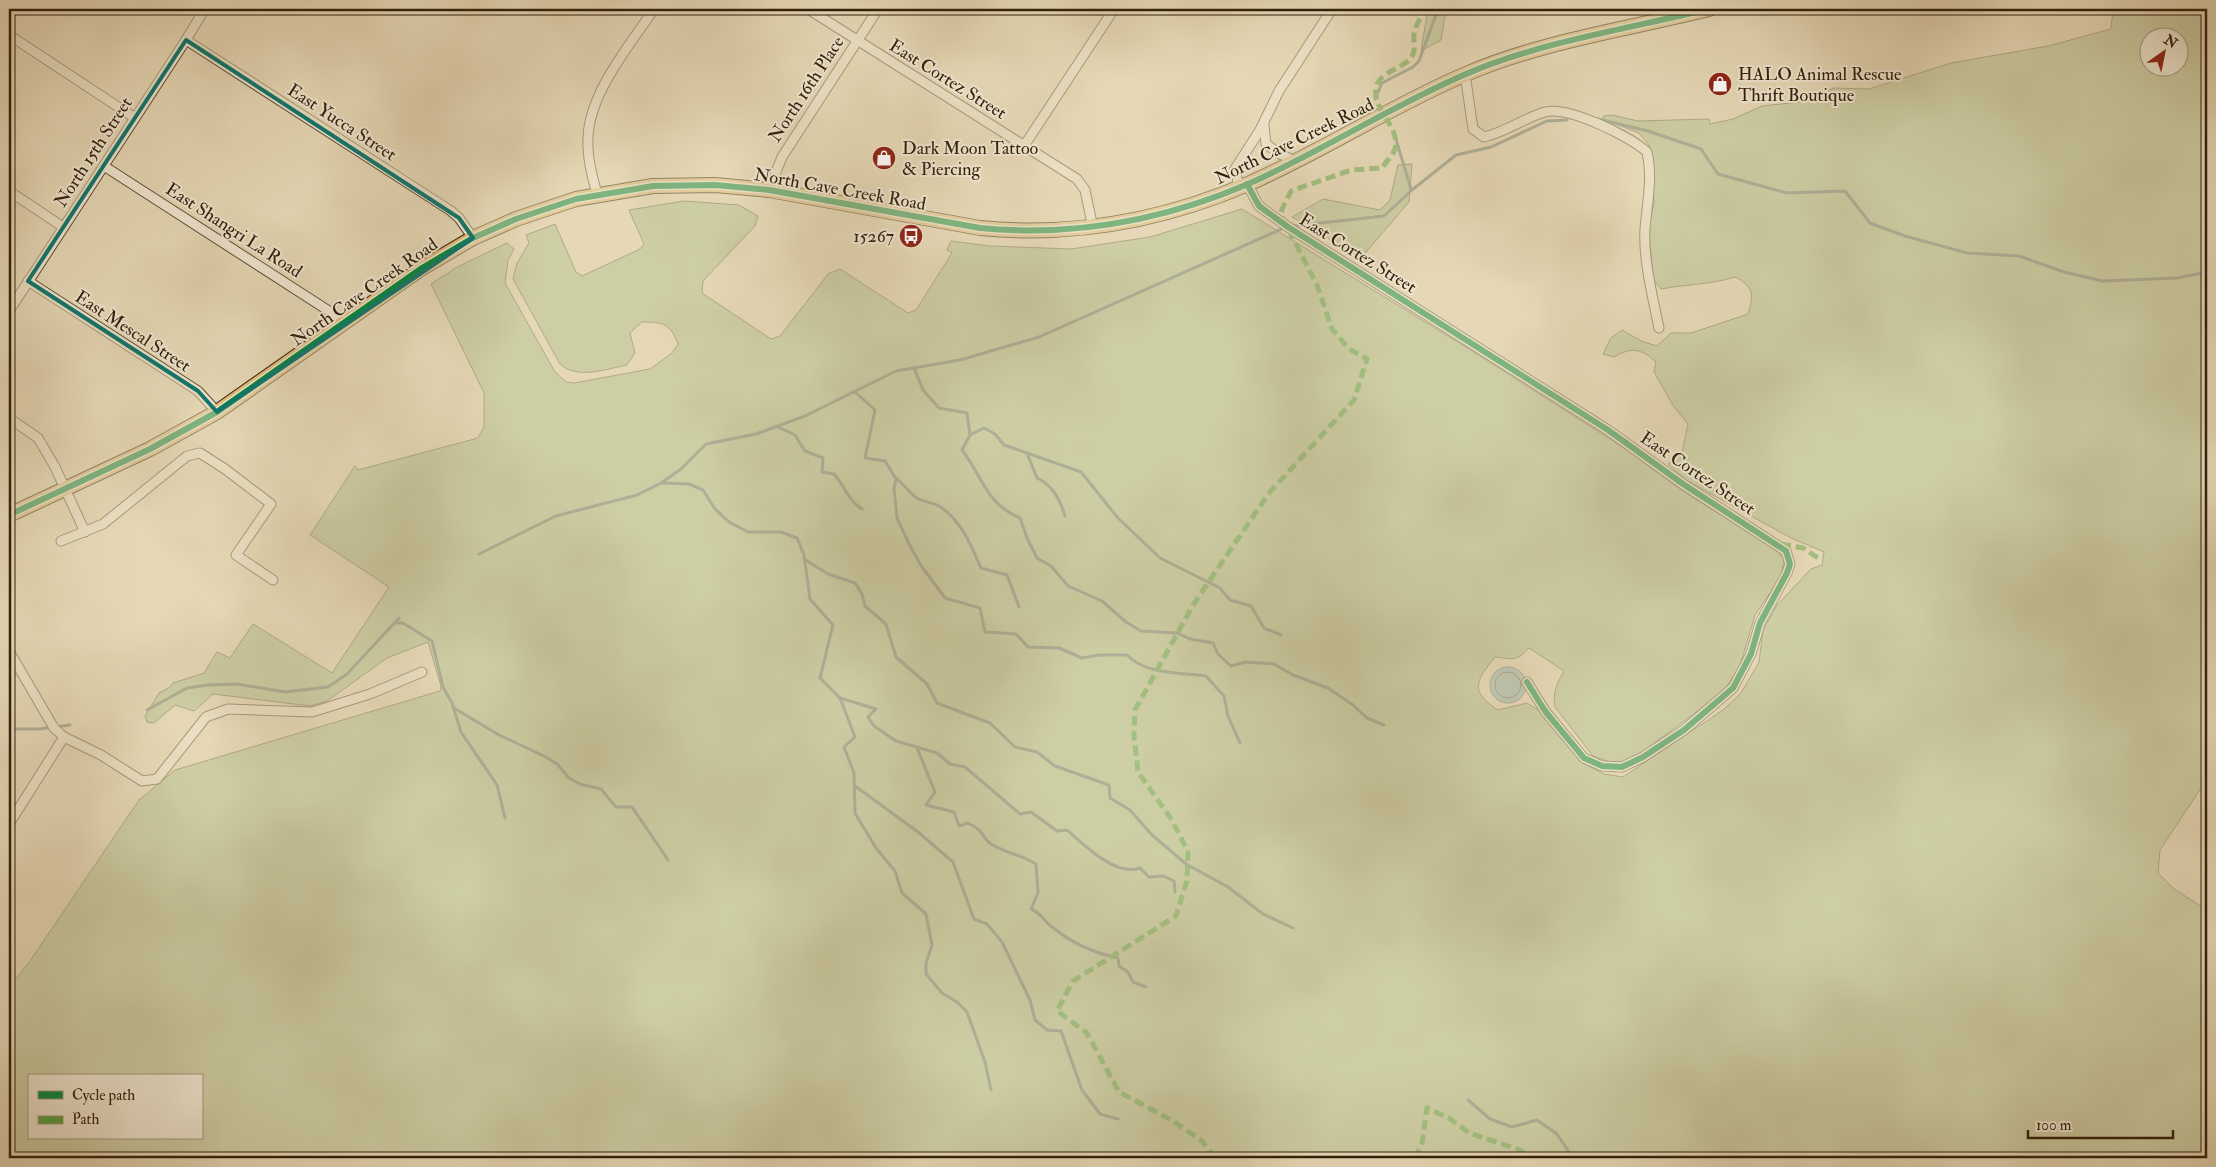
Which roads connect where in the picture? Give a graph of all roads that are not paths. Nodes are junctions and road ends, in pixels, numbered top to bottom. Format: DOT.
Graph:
graph roads {
  1 [pos="204,9"];
  2 [pos="654,9"];
  3 [pos="808,9"];
  4 [pos="878,9"];
  5 [pos="1114,9"];
  6 [pos="1332,9"];
  7 [pos="1709,9"];
  8 [pos="9,35"];
  9 [pos="186,40"];
  10 [pos="857,40"];
  11 [pos="1465,74"];
  12 [pos="135,118"];
  13 [pos="1264,122"];
  14 [pos="1024,146"];
  15 [pos="1295,161"];
  16 [pos="104,166"];
  17 [pos="1243,186"];
  18 [pos="769,190"];
  19 [pos="9,191"];
  20 [pos="597,194"];
  21 [pos="63,227"];
  22 [pos="1093,228"];
  23 [pos="473,238"];
  24 [pos="28,282"];
  25 [pos="9,312"];
  26 [pos="346,322"];
  27 [pos="1658,328"];
  28 [pos="217,412"];
  29 [pos="9,418"];
  30 [pos="64,488"];
  31 [pos="9,515"];
  32 [pos="85,532"];
  33 [pos="62,541"];
  34 [pos="273,580"];
  35 [pos="9,652"];
  36 [pos="422,672"];
  37 [pos="1527,682"];
  38 [pos="64,737"];
  39 [pos="9,824"];
  1 -- 9 [label="street, North 15th Street"];
  2 -- 20 [label="street"];
  3 -- 10 [label="street, East Cortez Street"];
  4 -- 10 [label="street, North 16th Place"];
  5 -- 14 [label="street"];
  6 -- 13 [label="street"];
  7 -- 11 [label="main road, North Cave Creek Road"];
  8 -- 12 [label="street"];
  9 -- 12 [label="street, North 15th Street"];
  9 -- 23 [label="street, East Yucca Street"];
  10 -- 14 [label="street, East Cortez Street"];
  10 -- 18 [label="street, North 16th Place"];
  11 -- 15 [label="main road, North Cave Creek Road"];
  11 -- 27 [label="street"];
  12 -- 16 [label="street, North 15th Street"];
  13 -- 15 [label="street"];
  13 -- 17 [label="street"];
  14 -- 22 [label="street, East Cortez Street"];
  15 -- 17 [label="main road, North Cave Creek Road"];
  16 -- 21 [label="street, North 15th Street"];
  16 -- 26 [label="street, East Shangri La Road"];
  17 -- 22 [label="main road, North Cave Creek Road"];
  17 -- 37 [label="street, East Cortez Street"];
  18 -- 20 [label="main road, North Cave Creek Road"];
  18 -- 22 [label="main road, North Cave Creek Road"];
  19 -- 21 [label="street"];
  20 -- 23 [label="main road, North Cave Creek Road"];
  21 -- 24 [label="street, North 15th Street"];
  23 -- 26 [label="main road, North Cave Creek Road"];
  24 -- 25 [label="street, North 15th Street"];
  24 -- 28 [label="street, East Mescal Street"];
  26 -- 28 [label="main road, North Cave Creek Road"];
  28 -- 30 [label="main road, North Cave Creek Road"];
  29 -- 30 [label="street"];
  30 -- 31 [label="main road, North Cave Creek Road"];
  30 -- 32 [label="street"];
  32 -- 33 [label="street"];
  32 -- 34 [label="street"];
  35 -- 38 [label="street"];
  36 -- 38 [label="street"];
  38 -- 39 [label="street"];
}
